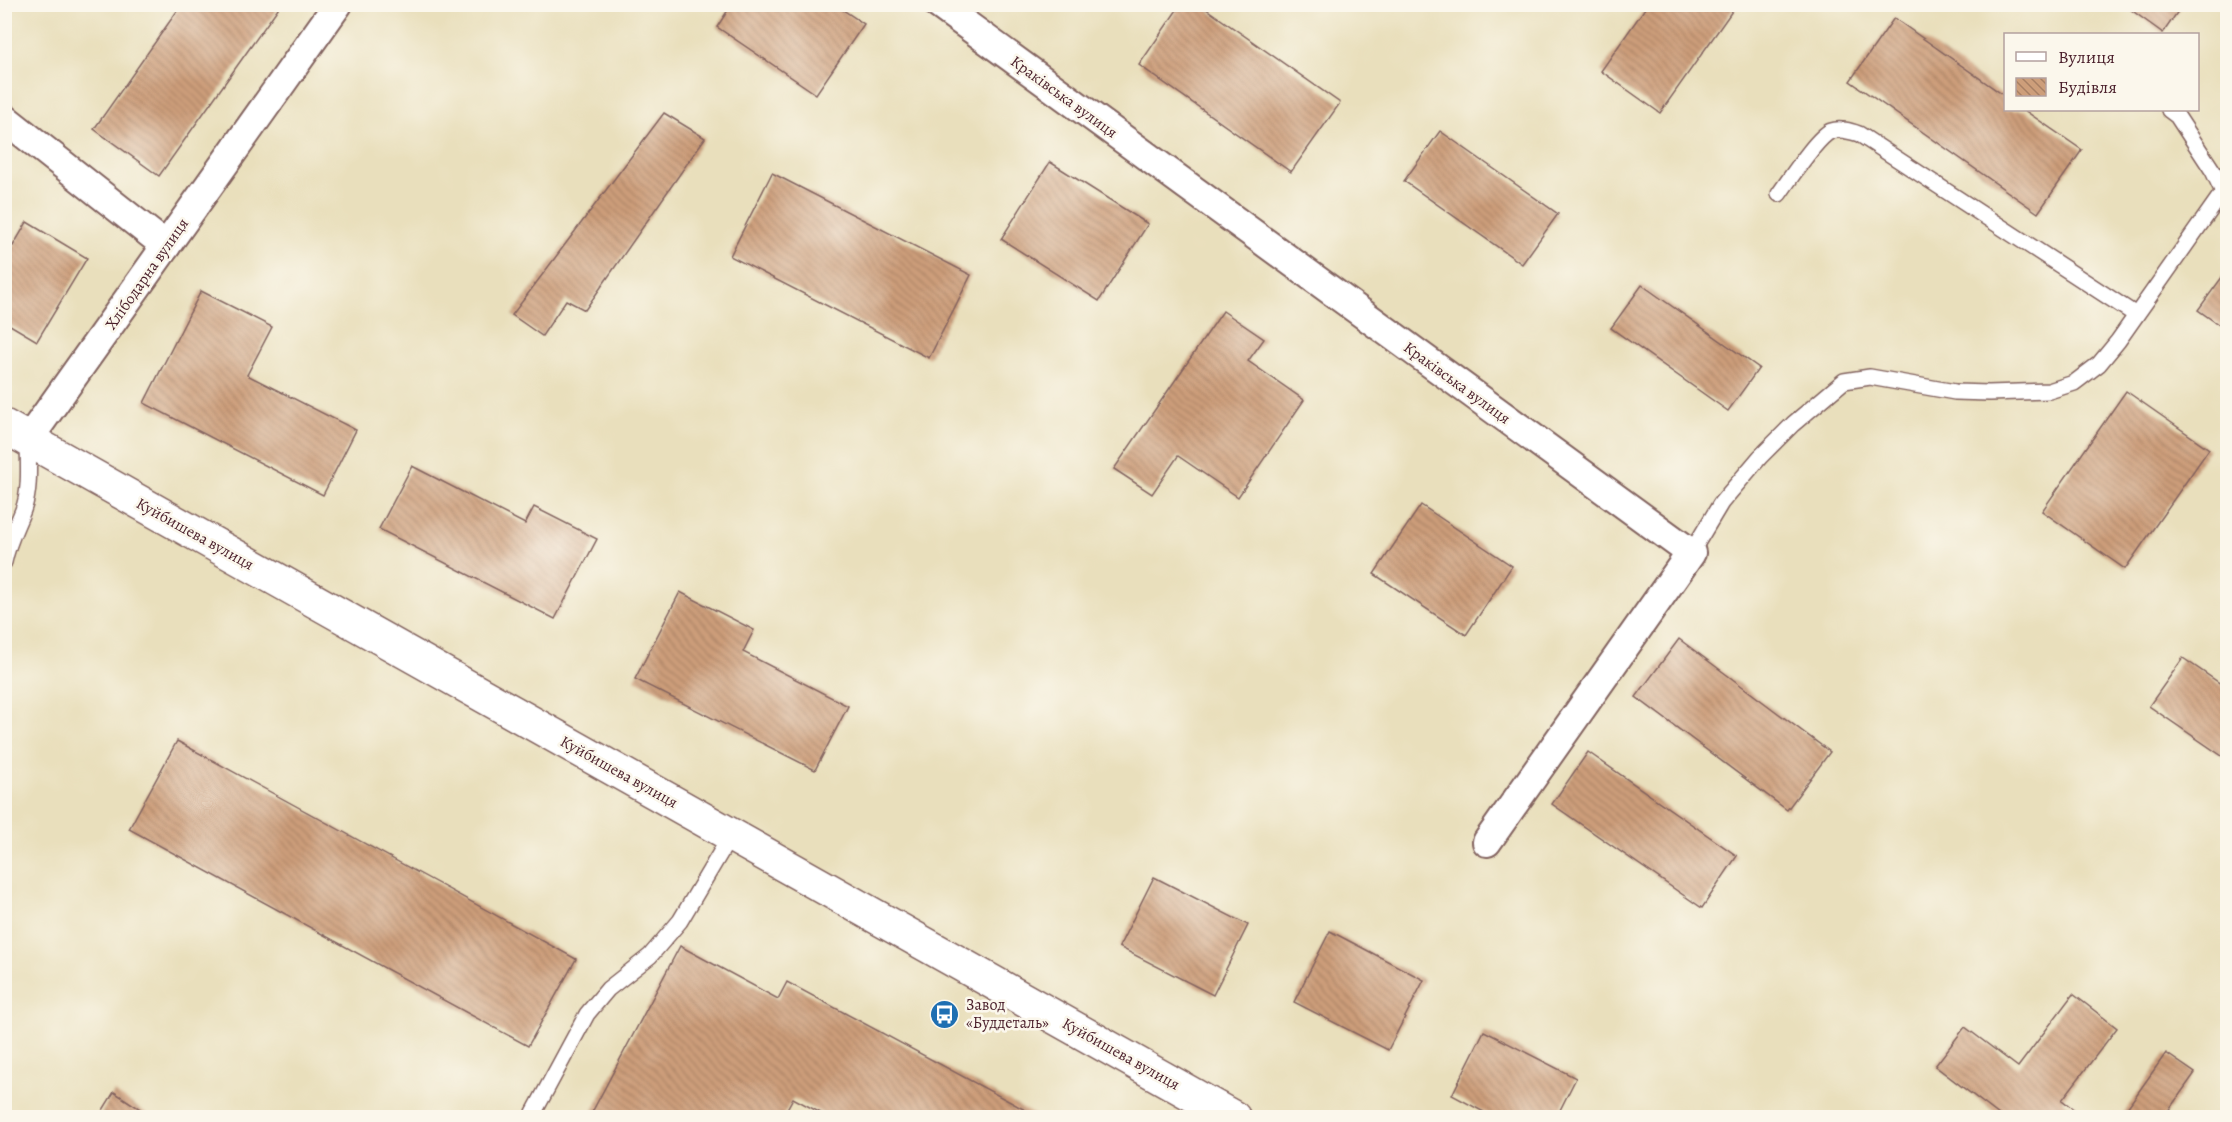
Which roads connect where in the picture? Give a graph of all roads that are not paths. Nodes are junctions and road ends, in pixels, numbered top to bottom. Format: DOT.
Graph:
graph roads {
  1 [pos="338,4"];
  2 [pos="938,4"];
  3 [pos="2170,111"];
  4 [pos="4,118"];
  5 [pos="2225,193"];
  6 [pos="1779,194"];
  7 [pos="166,246"];
  8 [pos="2136,315"];
  9 [pos="16,433"];
  10 [pos="1691,553"];
  11 [pos="4,562"];
  12 [pos="731,835"];
  13 [pos="1487,842"];
  14 [pos="531,1118"];
  15 [pos="1234,1118"];
  1 -- 7 [label="street, Хлібодарна вулиця"];
  2 -- 10 [label="street, Краківська вулиця"];
  3 -- 5 [label="lane"];
  4 -- 7 [label="street"];
  5 -- 8 [label="lane"];
  6 -- 8 [label="lane"];
  7 -- 9 [label="street, Хлібодарна вулиця"];
  8 -- 10 [label="lane"];
  9 -- 11 [label="lane"];
  9 -- 12 [label="main road, Куйбишева вулиця"];
  10 -- 13 [label="street"];
  12 -- 14 [label="lane"];
  12 -- 15 [label="main road, Куйбишева вулиця"];
}
